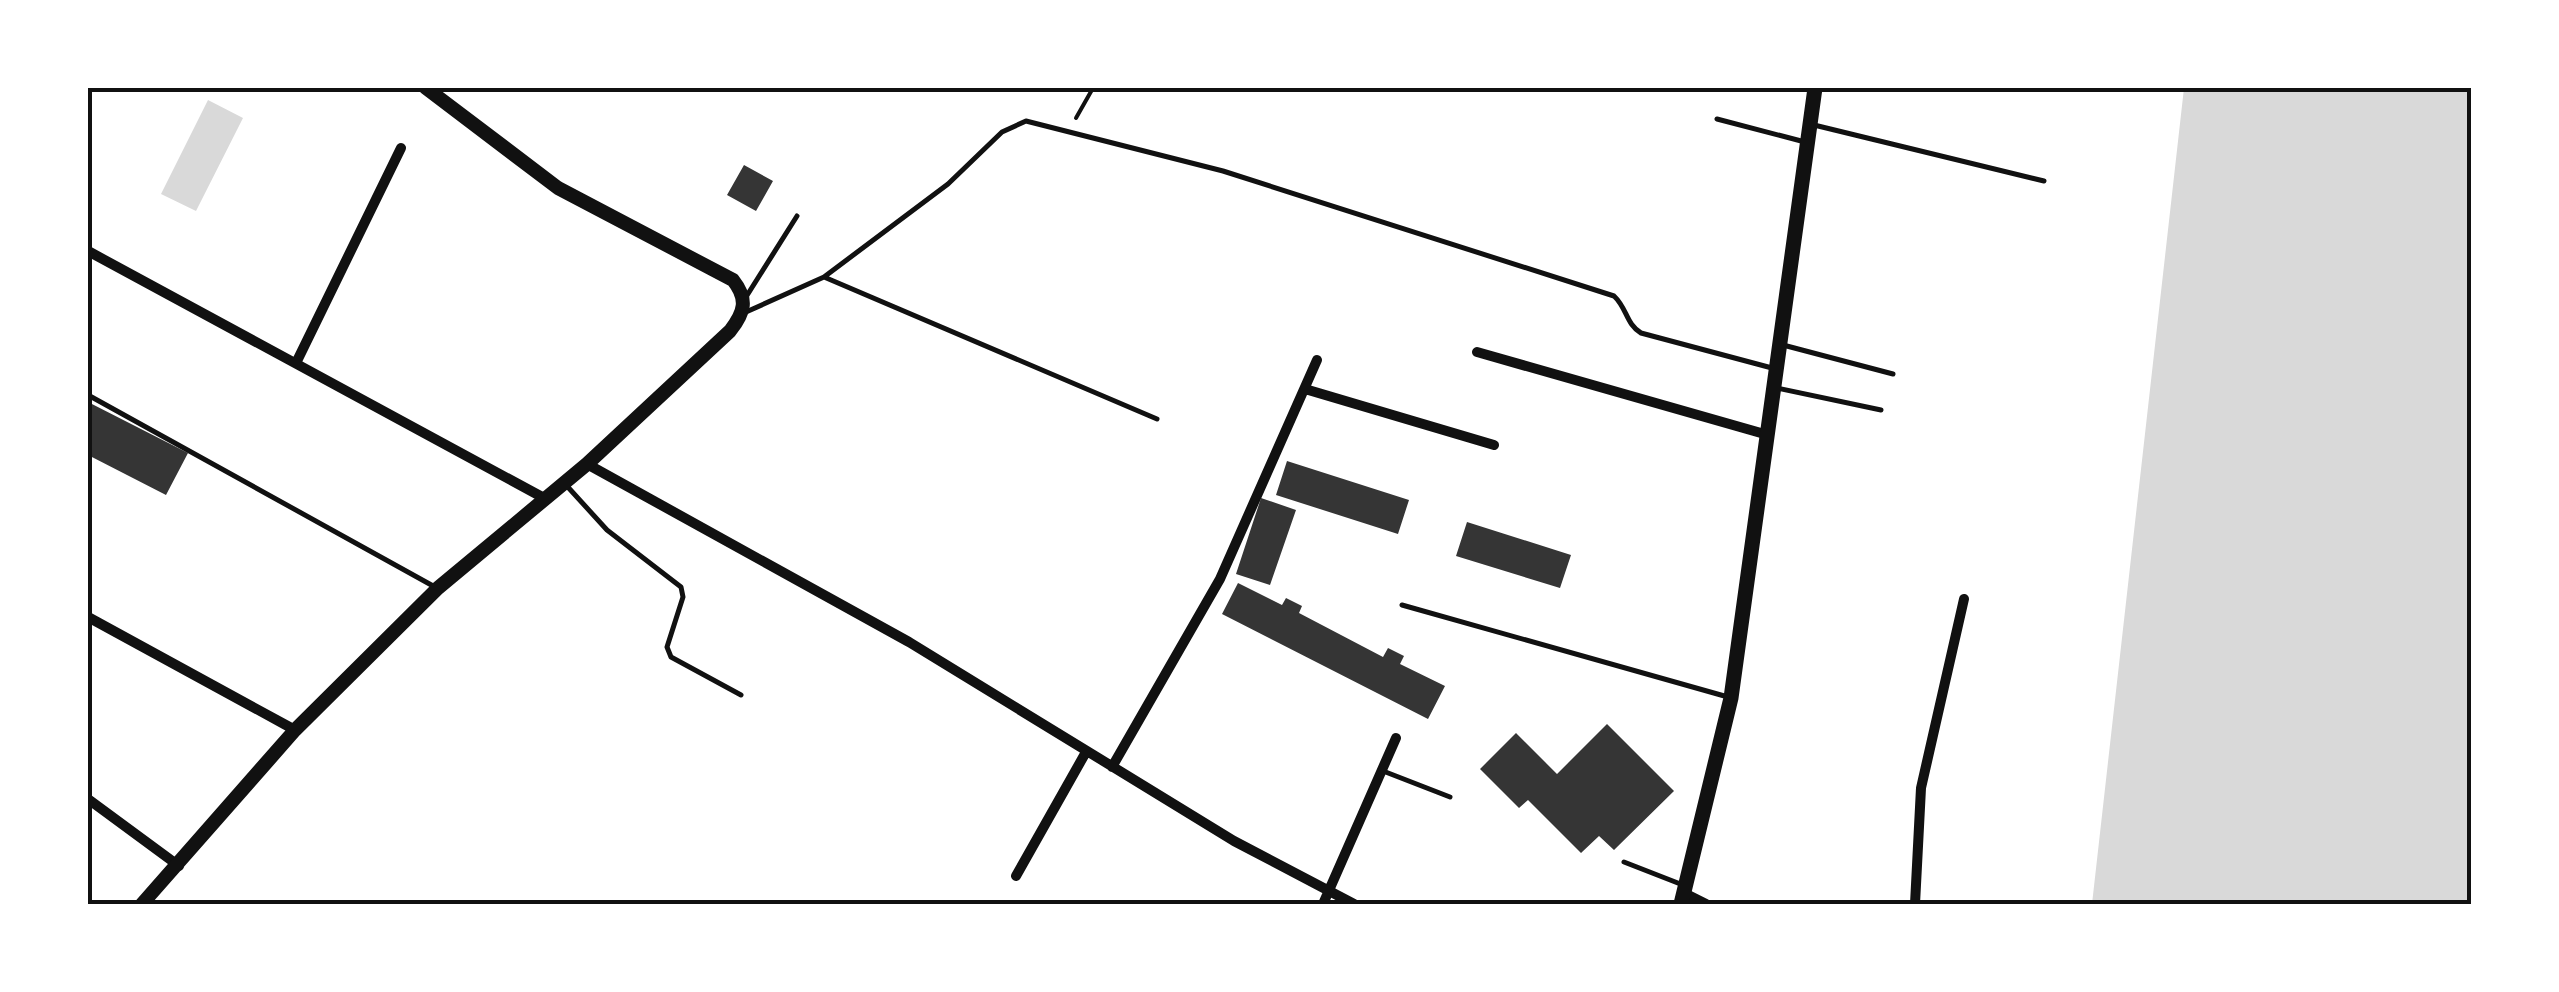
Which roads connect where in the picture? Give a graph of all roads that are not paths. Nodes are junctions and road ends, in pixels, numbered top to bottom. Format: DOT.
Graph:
graph roads {
  1 [pos="426,88"];
  2 [pos="1815,88"];
  3 [pos="1717,119"];
  4 [pos="1810,124"];
  5 [pos="1808,143"];
  6 [pos="401,148"];
  7 [pos="2044,182"];
  8 [pos="797,216"];
  9 [pos="88,250"];
  10 [pos="824,277"];
  11 [pos="744,306"];
  12 [pos="1780,344"];
  13 [pos="1477,352"];
  14 [pos="1318,360"];
  15 [pos="298,361"];
  16 [pos="1777,369"];
  17 [pos="1893,374"];
  18 [pos="1774,388"];
  19 [pos="1305,389"];
  20 [pos="88,395"];
  21 [pos="1881,410"];
  22 [pos="1157,420"];
  23 [pos="1768,436"];
  24 [pos="1494,445"];
  25 [pos="588,464"];
  26 [pos="564,482"];
  27 [pos="544,498"];
  28 [pos="438,588"];
  29 [pos="1964,599"];
  30 [pos="1402,605"];
  31 [pos="88,617"];
  32 [pos="741,695"];
  33 [pos="1731,698"];
  34 [pos="294,730"];
  35 [pos="1396,738"];
  36 [pos="1086,752"];
  37 [pos="1112,768"];
  38 [pos="1381,770"];
  39 [pos="1450,797"];
  40 [pos="88,798"];
  41 [pos="1624,862"];
  42 [pos="179,866"];
  43 [pos="1016,876"];
  44 [pos="1328,891"];
  45 [pos="1684,894"];
  46 [pos="142,904"];
  47 [pos="1323,904"];
  48 [pos="1354,904"];
  49 [pos="1706,904"];
  50 [pos="1915,904"];
  1 -- 11 [label="street"];
  2 -- 4 [label="main road"];
  3 -- 5 [label="lane"];
  4 -- 5 [label="main road"];
  4 -- 7 [label="lane"];
  5 -- 12 [label="main road"];
  6 -- 15 [label="street"];
  8 -- 11 [label="lane"];
  9 -- 15 [label="street"];
  10 -- 11 [label="lane"];
  10 -- 16 [label="lane"];
  10 -- 22 [label="lane"];
  11 -- 25 [label="street"];
  12 -- 16 [label="main road"];
  12 -- 17 [label="lane"];
  13 -- 23 [label="street"];
  14 -- 19 [label="street"];
  15 -- 27 [label="street"];
  16 -- 18 [label="main road"];
  18 -- 21 [label="lane"];
  18 -- 23 [label="main road"];
  19 -- 24 [label="street"];
  19 -- 37 [label="street"];
  20 -- 28 [label="lane"];
  23 -- 33 [label="main road"];
  25 -- 26 [label="street"];
  25 -- 36 [label="street"];
  26 -- 27 [label="street"];
  26 -- 32 [label="lane"];
  27 -- 28 [label="street"];
  28 -- 34 [label="street"];
  29 -- 50 [label="street"];
  30 -- 33 [label="lane"];
  31 -- 34 [label="street"];
  33 -- 45 [label="main road"];
  34 -- 42 [label="street"];
  35 -- 38 [label="street"];
  36 -- 37 [label="street"];
  36 -- 43 [label="street"];
  37 -- 44 [label="street"];
  38 -- 39 [label="lane"];
  38 -- 44 [label="street"];
  40 -- 42 [label="street"];
  41 -- 45 [label="lane"];
  42 -- 46 [label="street"];
  44 -- 47 [label="street"];
  44 -- 48 [label="street"];
  45 -- 49 [label="street"];
}
